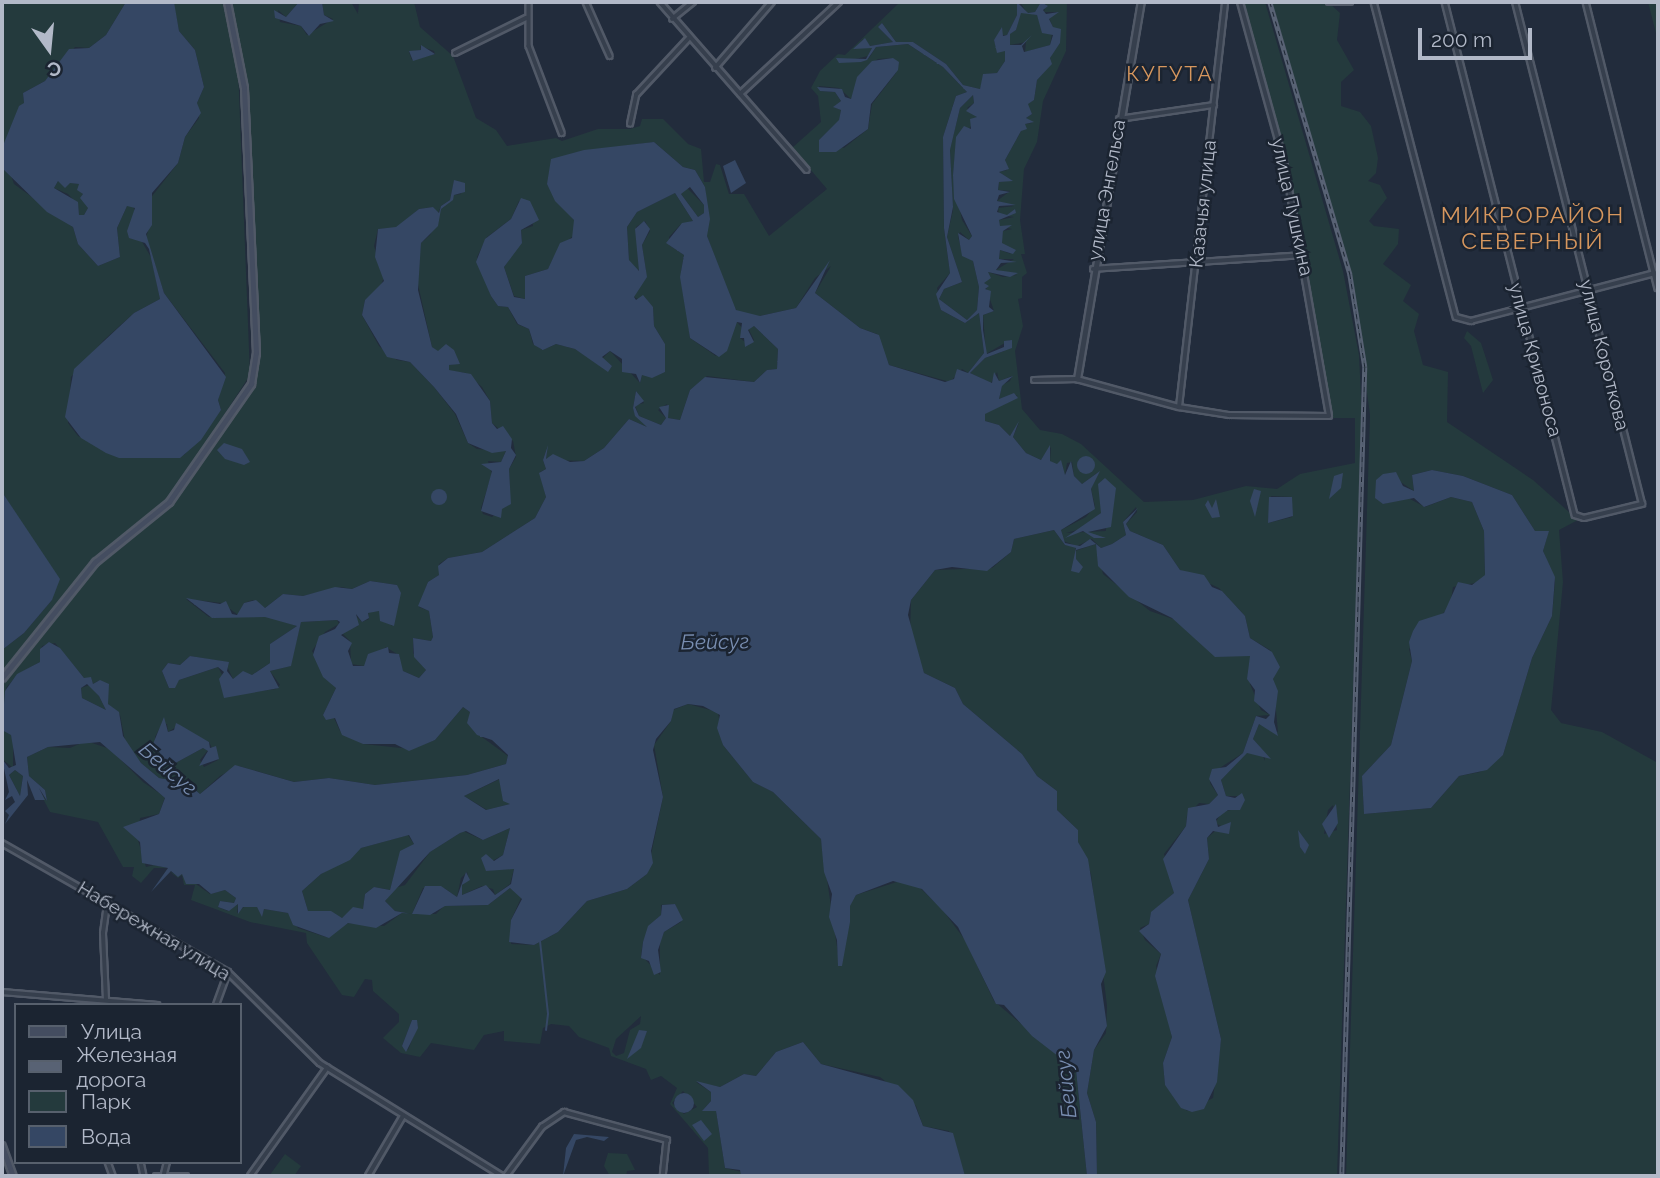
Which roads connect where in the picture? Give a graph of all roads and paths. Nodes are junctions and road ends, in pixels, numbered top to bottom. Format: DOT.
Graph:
graph roads {
  1 [pos="227,2"];
  2 [pos="528,2"];
  3 [pos="586,2"];
  4 [pos="660,2"];
  5 [pos="693,2"];
  6 [pos="772,2"];
  7 [pos="839,2"];
  8 [pos="1140,2"];
  9 [pos="1225,2"];
  10 [pos="1240,2"];
  11 [pos="1329,2"];
  12 [pos="1350,2"];
  13 [pos="1374,2"];
  14 [pos="1445,2"];
  15 [pos="1515,2"];
  16 [pos="1586,2"];
  17 [pos="526,18"];
  18 [pos="672,19"];
  19 [pos="688,39"];
  20 [pos="455,53"];
  21 [pos="610,55"];
  22 [pos="715,68"];
  23 [pos="740,94"];
  24 [pos="1214,105"];
  25 [pos="1119,119"];
  26 [pos="630,124"];
  27 [pos="562,133"];
  28 [pos="807,170"];
  29 [pos="1303,255"];
  30 [pos="1197,264"];
  31 [pos="1093,269"];
  32 [pos="1655,273"];
  33 [pos="1658,288"];
  34 [pos="1588,290"];
  35 [pos="1521,307"];
  36 [pos="1077,379"];
  37 [pos="1034,380"];
  38 [pos="1179,407"];
  39 [pos="1575,514"];
  40 [pos="2,678"];
  41 [pos="2,843"];
  42 [pos="107,903"];
  43 [pos="228,972"];
  44 [pos="2,992"];
  45 [pos="106,1000"];
  46 [pos="116,1003"];
  47 [pos="217,1003"];
  48 [pos="327,1068"];
  49 [pos="403,1116"];
  50 [pos="2,1145"];
  51 [pos="164,1175"];
  52 [pos="13,1176"];
  53 [pos="156,1176"];
  54 [pos="186,1176"];
  55 [pos="250,1176"];
  56 [pos="368,1176"];
  57 [pos="504,1176"];
  58 [pos="663,1176"];
  1 -- 40 [label="main road"];
  2 -- 17 [label="street"];
  3 -- 21 [label="street"];
  4 -- 18 [label="street"];
  5 -- 18 [label="street"];
  6 -- 22 [label="street"];
  7 -- 23 [label="street"];
  8 -- 25 [label="street, улица Энгельса"];
  9 -- 24 [label="street, Казачья улица"];
  10 -- 29 [label="street, улица Пушкина"];
  11 -- 12 [label="street"];
  13 -- 35 [label="street"];
  14 -- 35 [label="street, улица Кривоноса"];
  15 -- 34 [label="street, улица Короткова"];
  16 -- 32 [label="street"];
  17 -- 20 [label="street"];
  17 -- 27 [label="street"];
  18 -- 19 [label="street"];
  19 -- 22 [label="street"];
  19 -- 26 [label="street"];
  22 -- 23 [label="street"];
  23 -- 28 [label="street"];
  24 -- 25 [label="street"];
  24 -- 30 [label="street, Казачья улица"];
  25 -- 31 [label="street, улица Энгельса"];
  29 -- 30 [label="street"];
  29 -- 38 [label="street, улица Пушкина"];
  30 -- 31 [label="street"];
  30 -- 38 [label="street, Казачья улица"];
  31 -- 36 [label="street, улица Энгельса"];
  32 -- 33 [label="street"];
  32 -- 34 [label="street"];
  34 -- 35 [label="street"];
  34 -- 39 [label="street, улица Короткова"];
  35 -- 39 [label="street, улица Кривоноса"];
  36 -- 37 [label="street"];
  36 -- 38 [label="street"];
  41 -- 42 [label="street, Набережная улица"];
  42 -- 43 [label="street, Набережная улица"];
  42 -- 45 [label="street"];
  43 -- 47 [label="street"];
  43 -- 48 [label="street, Набережная улица"];
  44 -- 45 [label="street"];
  45 -- 46 [label="street"];
  48 -- 49 [label="street, Набережная улица"];
  48 -- 55 [label="street"];
  49 -- 56 [label="street"];
  49 -- 57 [label="street, Набережная улица"];
  50 -- 52 [label="main road"];
  51 -- 53 [label="street"];
  51 -- 54 [label="street"];
  57 -- 58 [label="street"];
}
